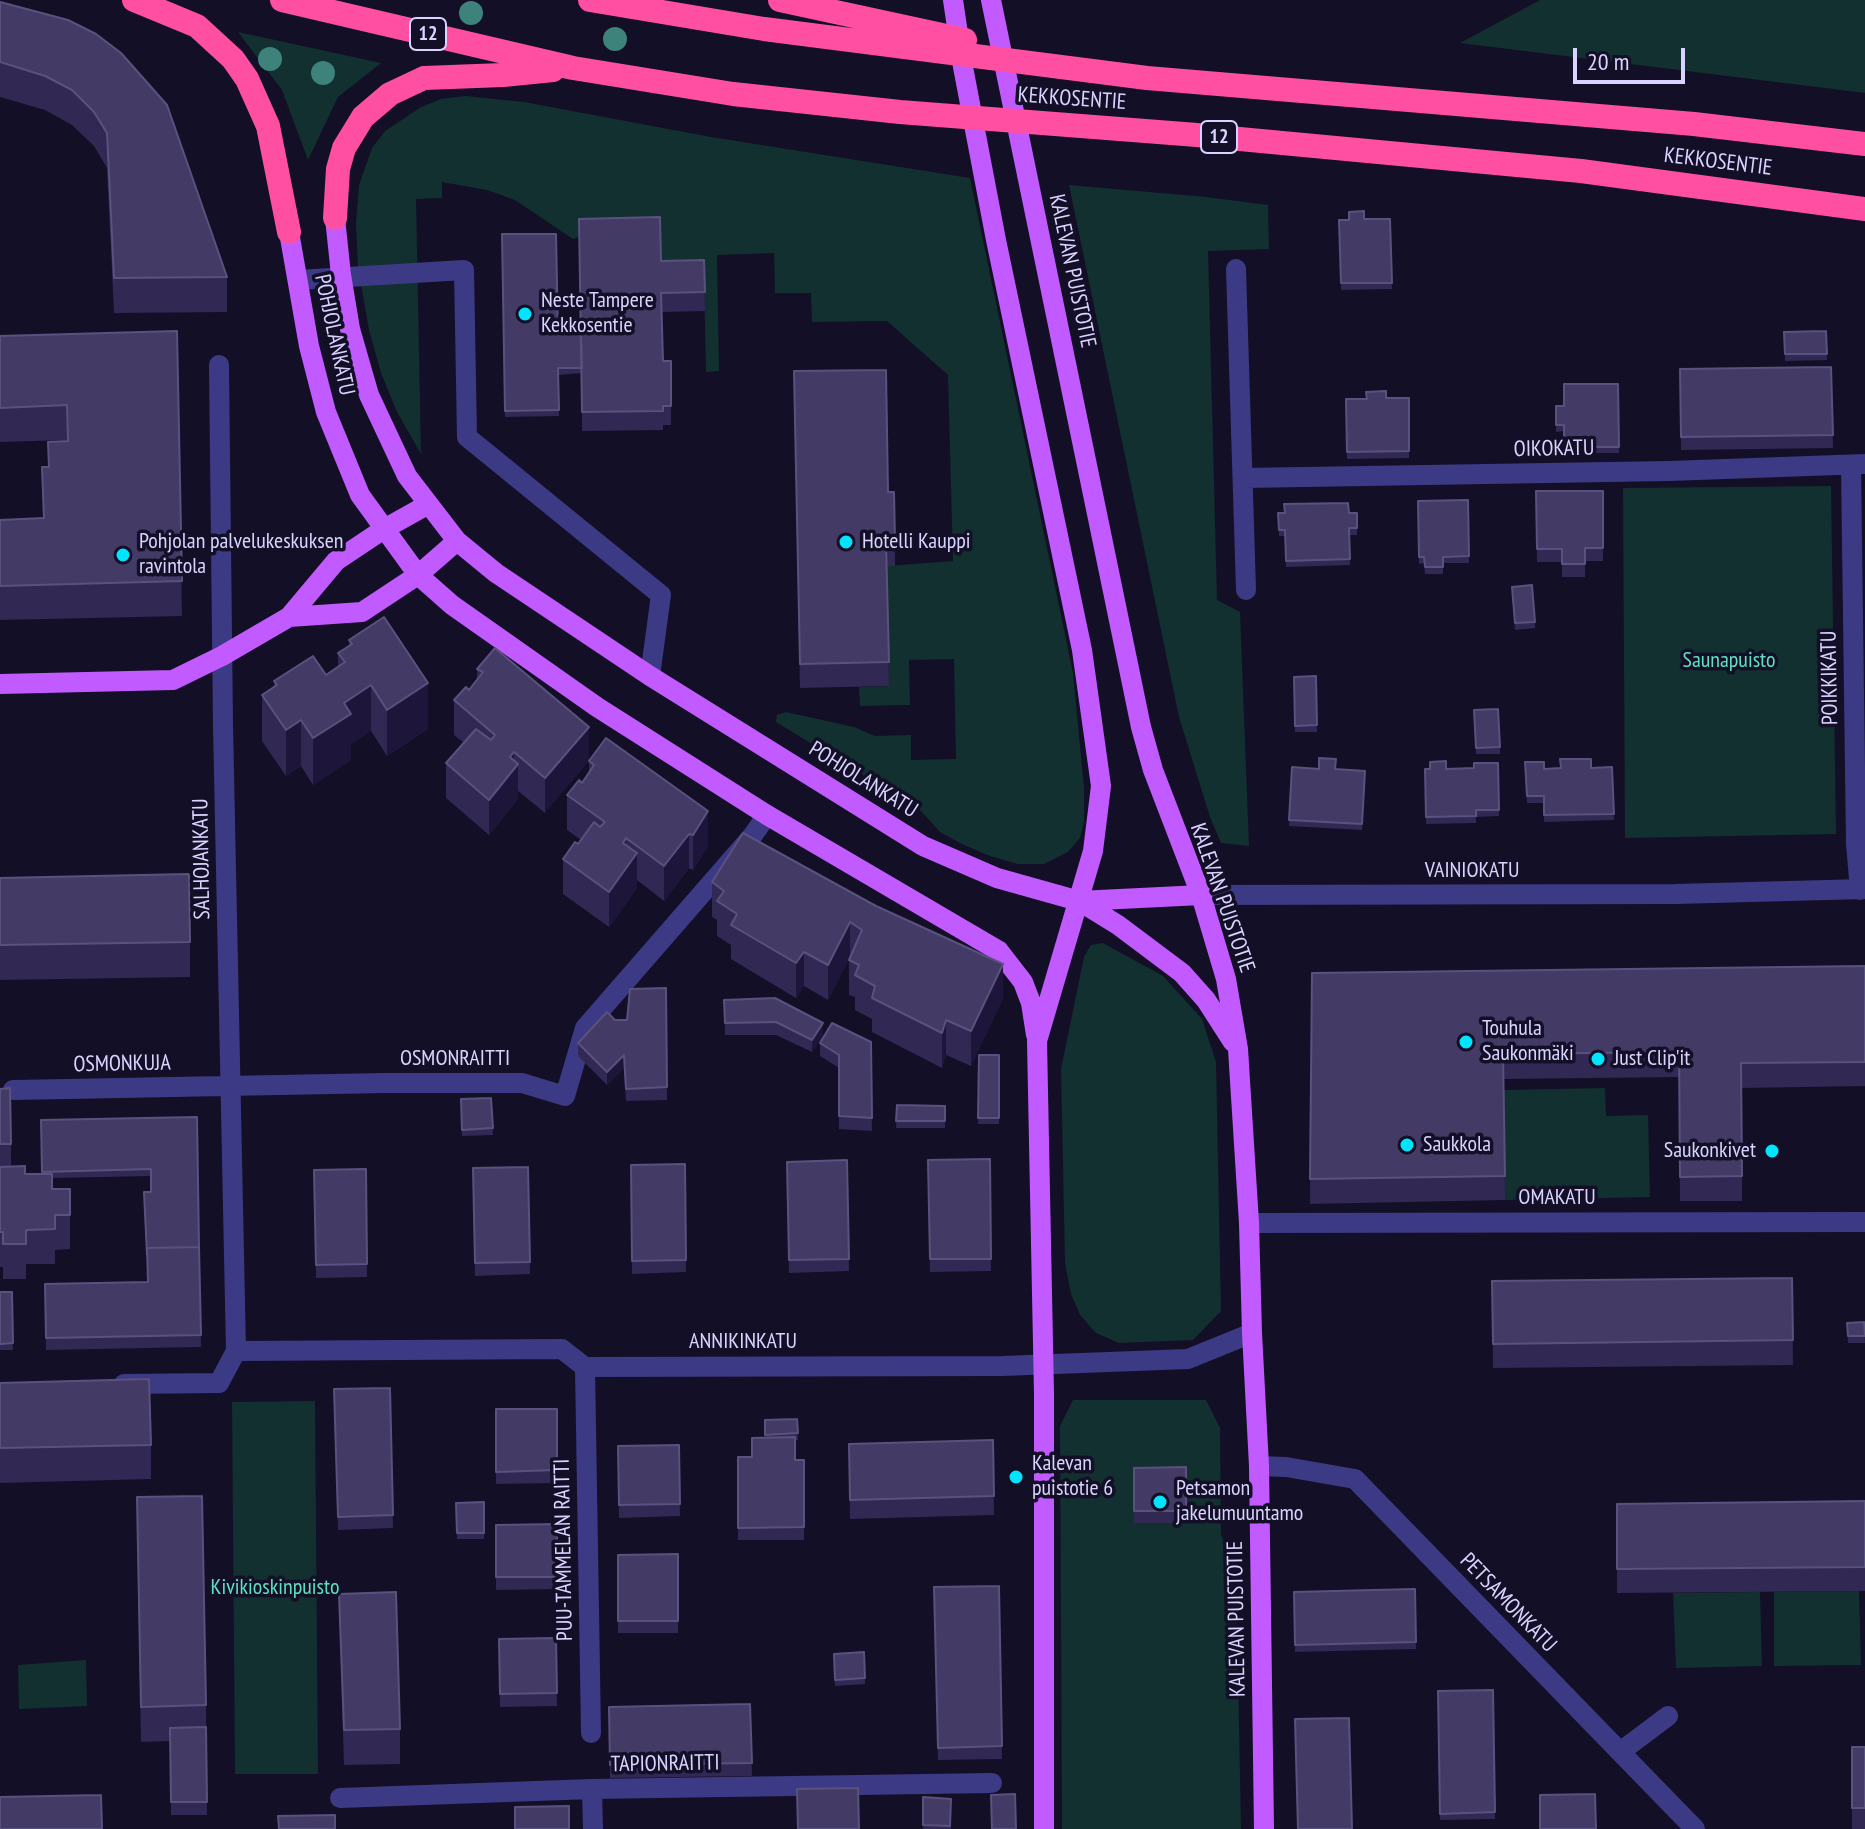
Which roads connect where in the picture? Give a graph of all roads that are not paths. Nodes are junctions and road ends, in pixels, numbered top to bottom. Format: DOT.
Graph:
graph roads {
  1 [pos="134,0"];
  2 [pos="282,0"];
  3 [pos="590,0"];
  4 [pos="780,0"];
  5 [pos="953,0"];
  6 [pos="991,0"];
  7 [pos="573,68"];
  8 [pos="1147,78"];
  9 [pos="1865,144"];
  10 [pos="1865,209"];
  11 [pos="335,218"];
  12 [pos="289,232"];
  13 [pos="1236,269"];
  14 [pos="341,275"];
  15 [pos="298,280"];
  16 [pos="219,365"];
  17 [pos="1858,465"];
  18 [pos="1243,478"];
  19 [pos="427,505"];
  20 [pos="384,529"];
  21 [pos="457,541"];
  22 [pos="418,575"];
  23 [pos="1246,590"];
  24 [pos="289,617"];
  25 [pos="222,656"];
  26 [pos="650,676"];
  27 [pos="0,684"];
  28 [pos="767,815"];
  29 [pos="1862,890"];
  30 [pos="1201,895"];
  31 [pos="1079,901"];
  32 [pos="1037,1041"];
  33 [pos="1238,1049"];
  34 [pos="231,1086"];
  35 [pos="13,1090"];
  36 [pos="1865,1222"];
  37 [pos="1249,1223"];
  38 [pos="1252,1333"];
  39 [pos="236,1351"];
  40 [pos="1044,1362"];
  41 [pos="585,1367"];
  42 [pos="97,1384"];
  43 [pos="1259,1466"];
  44 [pos="1668,1716"];
  45 [pos="591,1733"];
  46 [pos="1620,1752"];
  47 [pos="992,1783"];
  48 [pos="592,1789"];
  49 [pos="340,1798"];
  50 [pos="593,1829"];
  51 [pos="1044,1829"];
  52 [pos="1264,1829"];
  53 [pos="1695,1829"];
  1 -- 12 [label="highway"];
  2 -- 7 [label="highway, KEKKOSENTIE / 12"];
  3 -- 8 [label="highway, KEKKOSENTIE"];
  4 -- 8 [label="highway"];
  5 -- 31 [label="main road"];
  6 -- 30 [label="main road, KALEVAN PUISTOTIE"];
  7 -- 10 [label="highway, KEKKOSENTIE / 12"];
  7 -- 11 [label="highway"];
  8 -- 9 [label="highway, KEKKOSENTIE"];
  11 -- 14 [label="main road, POHJOLANKATU"];
  12 -- 15 [label="main road, POHJOLANKATU"];
  13 -- 18 [label="street"];
  14 -- 15 [label="street"];
  14 -- 19 [label="main road, POHJOLANKATU"];
  14 -- 26 [label="street"];
  15 -- 20 [label="main road, POHJOLANKATU"];
  16 -- 25 [label="street, SALHOJANKATU"];
  17 -- 18 [label="street, OIKOKATU"];
  17 -- 29 [label="street, POIKKIKATU"];
  18 -- 23 [label="street"];
  19 -- 20 [label="main road"];
  19 -- 21 [label="main road, POHJOLANKATU"];
  20 -- 22 [label="main road, POHJOLANKATU"];
  20 -- 24 [label="main road"];
  21 -- 22 [label="main road"];
  21 -- 26 [label="main road, POHJOLANKATU"];
  22 -- 24 [label="main road"];
  22 -- 28 [label="main road, POHJOLANKATU"];
  24 -- 25 [label="main road"];
  25 -- 27 [label="main road"];
  25 -- 34 [label="street, SALHOJANKATU"];
  26 -- 31 [label="main road, POHJOLANKATU"];
  28 -- 32 [label="main road, POHJOLANKATU"];
  28 -- 34 [label="street, OSMONRAITTI"];
  29 -- 30 [label="street, VAINIOKATU"];
  30 -- 31 [label="main road, VAINIOKATU"];
  30 -- 33 [label="main road, KALEVAN PUISTOTIE"];
  31 -- 32 [label="main road"];
  31 -- 33 [label="main road, POHJOLANKATU"];
  32 -- 40 [label="main road"];
  33 -- 37 [label="main road, KALEVAN PUISTOTIE"];
  34 -- 35 [label="street, OSMONKUJA"];
  34 -- 39 [label="street, SALHOJANKATU"];
  36 -- 37 [label="street, OMAKATU"];
  37 -- 38 [label="main road, KALEVAN PUISTOTIE"];
  38 -- 40 [label="street, ANNIKINKATU"];
  38 -- 43 [label="main road, KALEVAN PUISTOTIE"];
  39 -- 41 [label="street, ANNIKINKATU"];
  39 -- 42 [label="street"];
  40 -- 41 [label="street, ANNIKINKATU"];
  40 -- 51 [label="main road"];
  41 -- 45 [label="street, PUU-TAMMELAN RAITTI"];
  43 -- 46 [label="street, PETSAMONKATU"];
  43 -- 52 [label="main road, KALEVAN PUISTOTIE"];
  44 -- 46 [label="street"];
  46 -- 53 [label="street, PETSAMONKATU"];
  47 -- 48 [label="street, TAPIONRAITTI"];
  48 -- 49 [label="street, TAPIONRAITTI"];
  48 -- 50 [label="street"];
}
